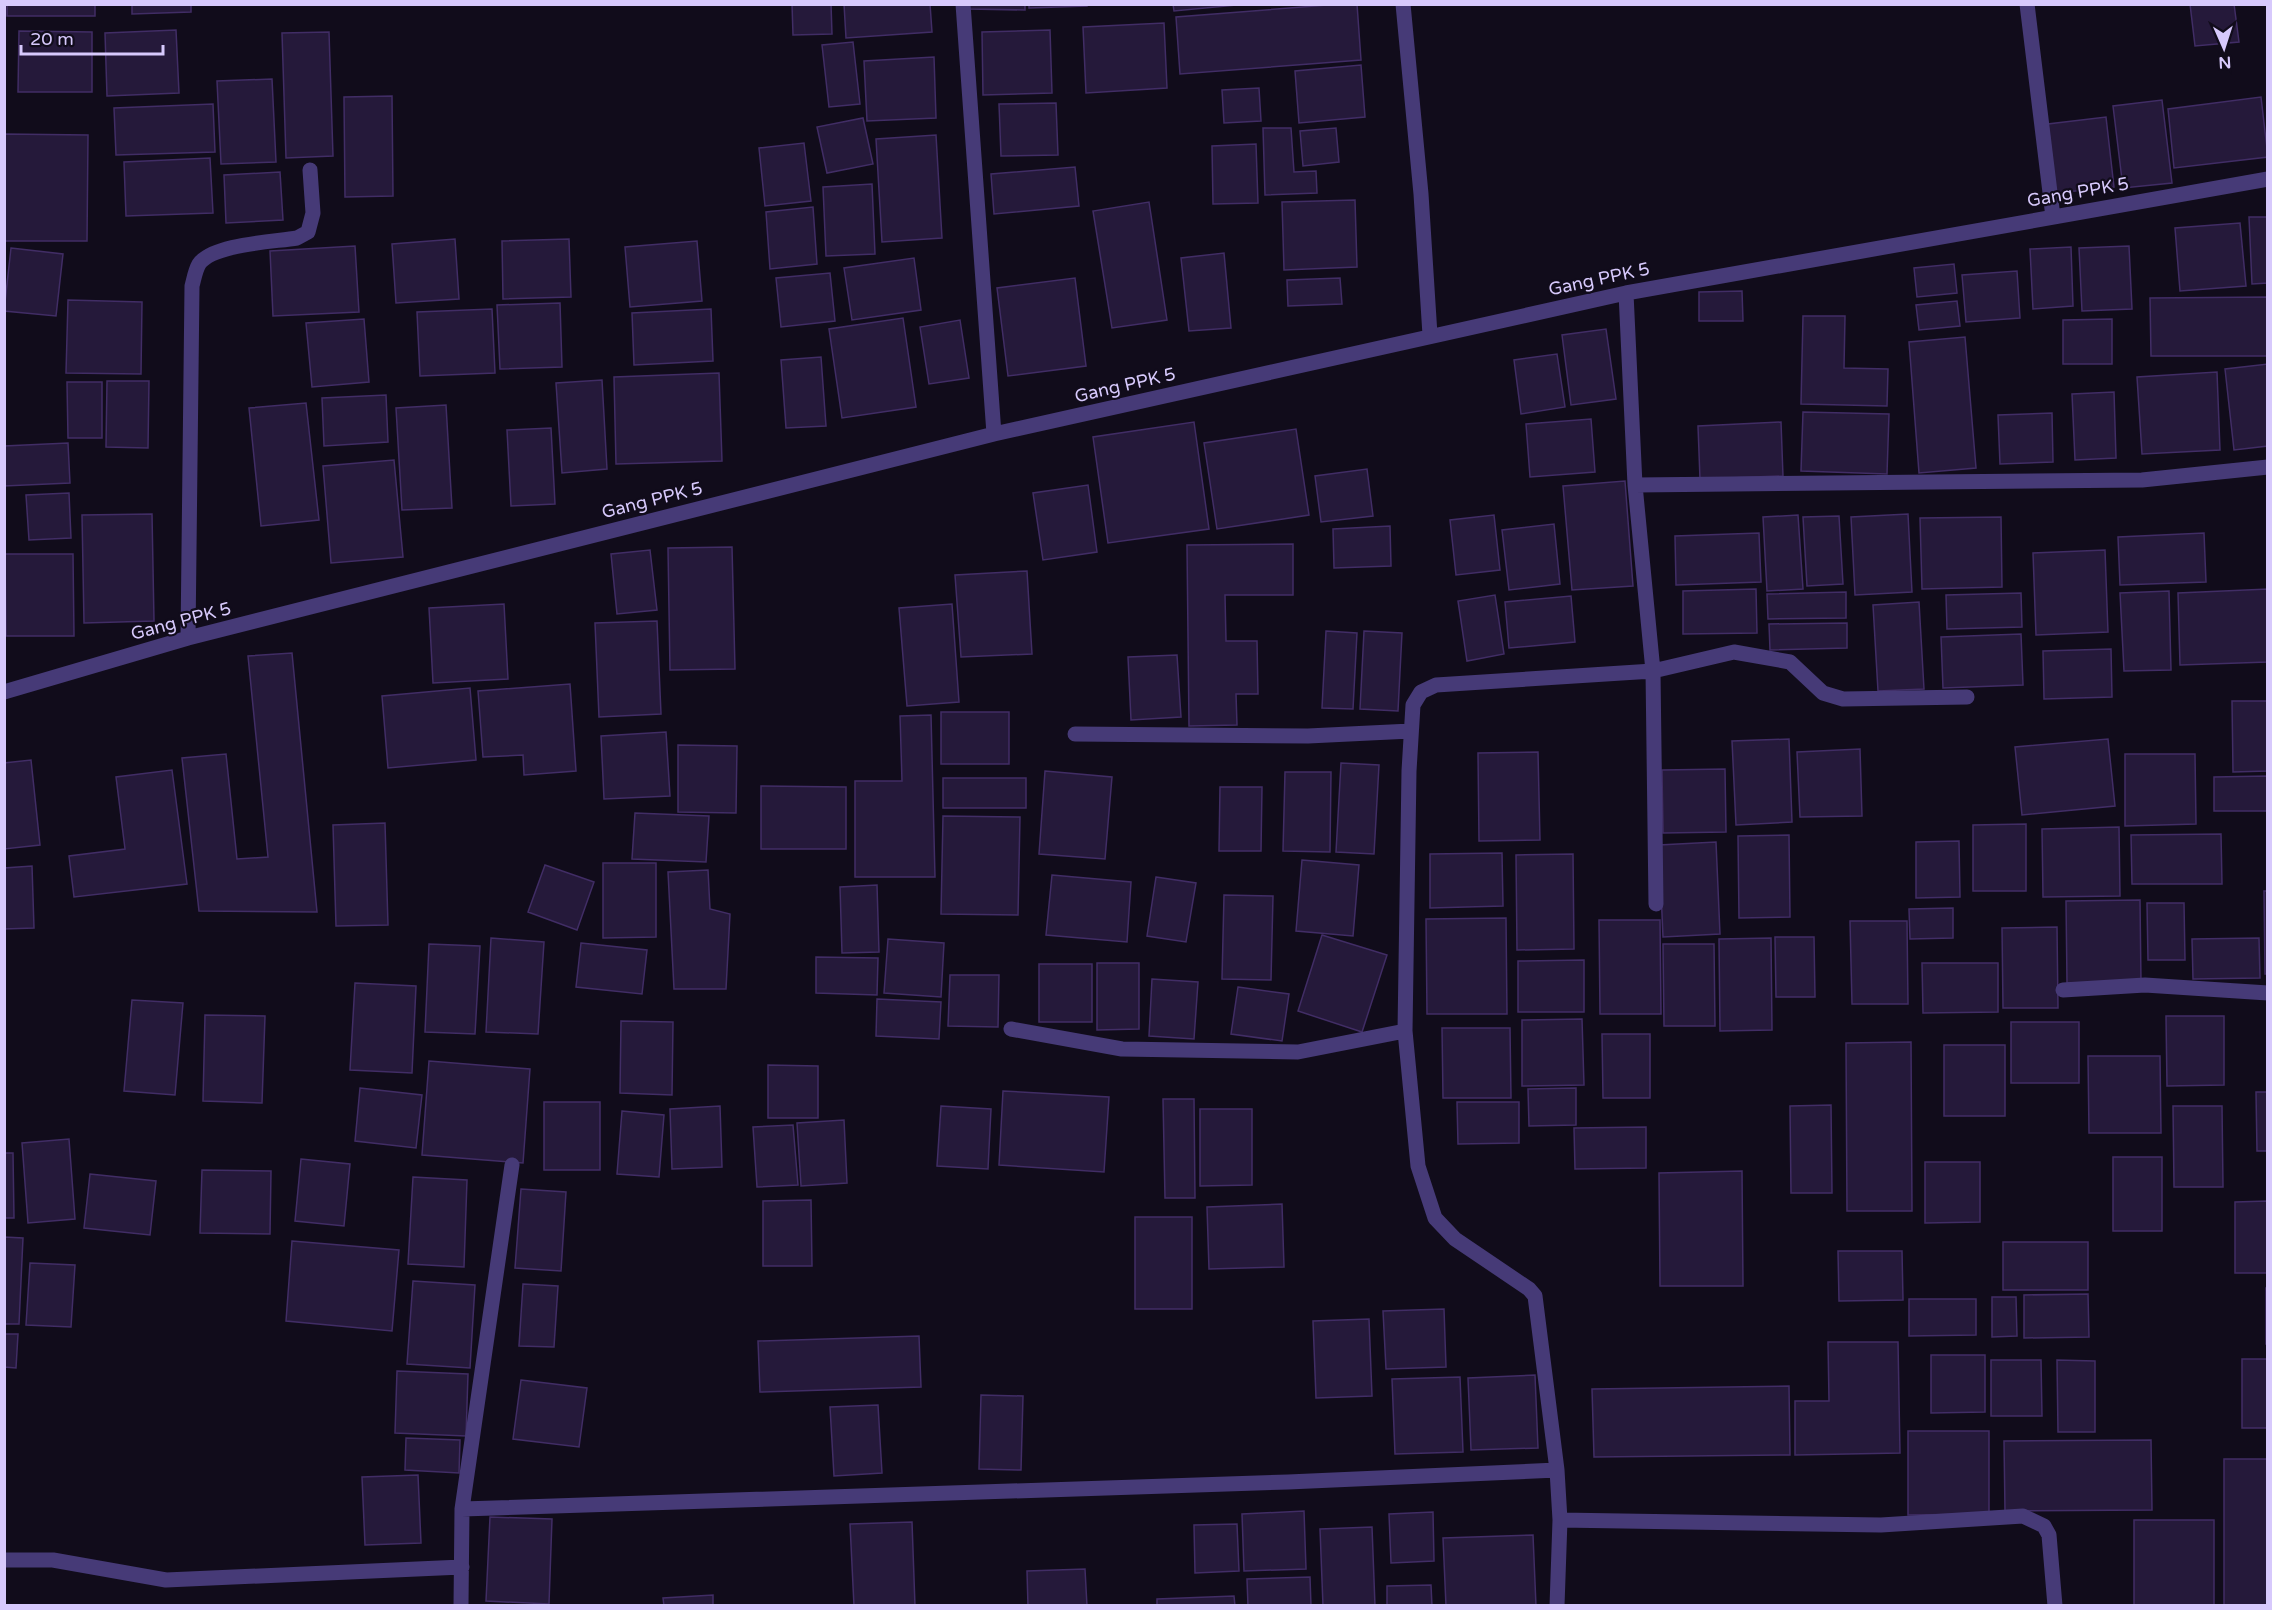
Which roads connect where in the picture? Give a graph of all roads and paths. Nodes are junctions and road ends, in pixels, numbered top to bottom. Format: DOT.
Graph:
graph roads {
  1 [pos="963,4"];
  2 [pos="1403,4"];
  3 [pos="2027,4"];
  4 [pos="310,170"];
  5 [pos="2268,179"];
  6 [pos="2053,217"];
  7 [pos="1626,293"];
  8 [pos="1430,335"];
  9 [pos="994,434"];
  10 [pos="2268,467"];
  11 [pos="1635,485"];
  12 [pos="188,638"];
  13 [pos="1653,671"];
  14 [pos="4,692"];
  15 [pos="1967,697"];
  16 [pos="1412,731"];
  17 [pos="1075,734"];
  18 [pos="1656,904"];
  19 [pos="2063,990"];
  20 [pos="2268,993"];
  21 [pos="1011,1029"];
  22 [pos="1405,1031"];
  23 [pos="512,1165"];
  24 [pos="1557,1470"];
  25 [pos="462,1509"];
  26 [pos="1560,1520"];
  27 [pos="4,1560"];
  28 [pos="462,1567"];
  29 [pos="461,1605"];
  30 [pos="1557,1605"];
  31 [pos="2055,1605"];
  1 -- 9 [label="street"];
  2 -- 8 [label="street"];
  3 -- 6 [label="street"];
  4 -- 12 [label="street"];
  5 -- 6 [label="street, Gang PPK 5"];
  6 -- 7 [label="street, Gang PPK 5"];
  7 -- 8 [label="street, Gang PPK 5"];
  7 -- 11 [label="street"];
  8 -- 9 [label="street, Gang PPK 5"];
  9 -- 12 [label="street, Gang PPK 5"];
  10 -- 11 [label="street"];
  11 -- 13 [label="street"];
  12 -- 14 [label="street, Gang PPK 5"];
  13 -- 15 [label="street"];
  13 -- 16 [label="street"];
  13 -- 18 [label="street"];
  16 -- 17 [label="street"];
  16 -- 22 [label="street"];
  19 -- 20 [label="street"];
  21 -- 22 [label="street"];
  22 -- 24 [label="street"];
  23 -- 25 [label="street"];
  24 -- 25 [label="street"];
  24 -- 26 [label="street"];
  25 -- 28 [label="street"];
  26 -- 30 [label="street"];
  26 -- 31 [label="street"];
  27 -- 28 [label="street"];
  28 -- 29 [label="street"];
}
